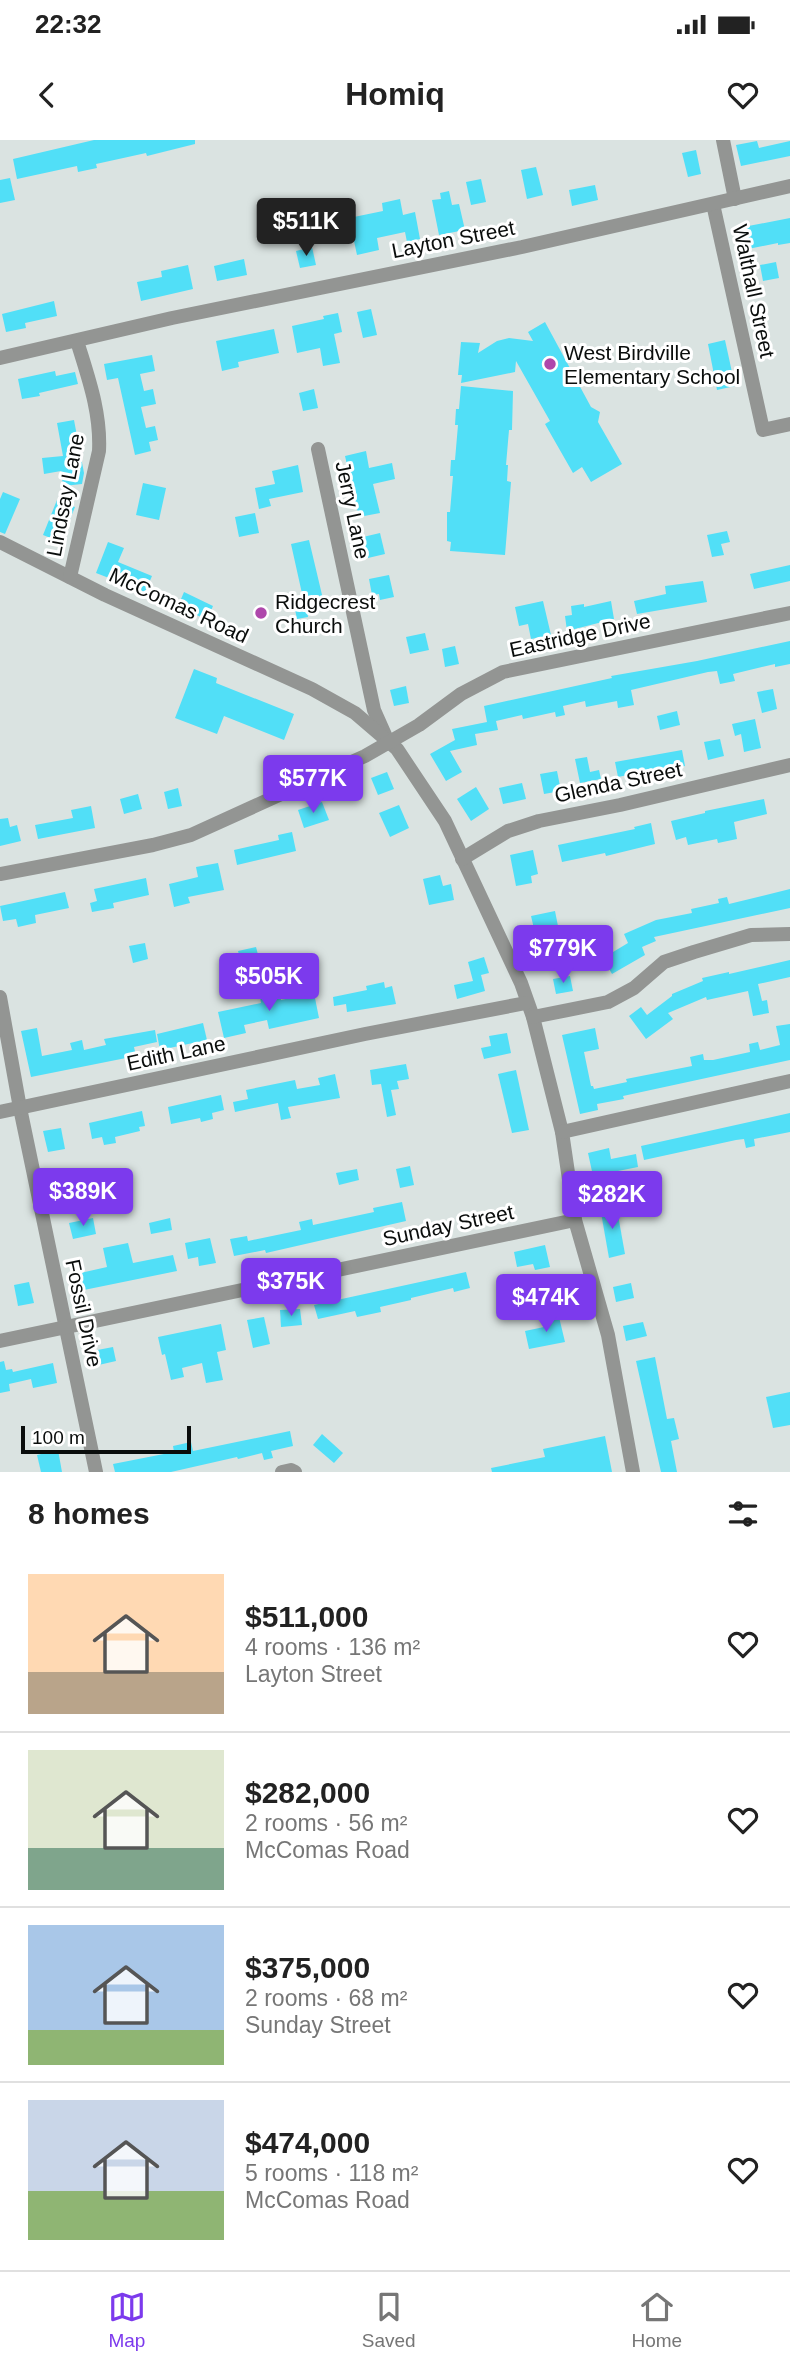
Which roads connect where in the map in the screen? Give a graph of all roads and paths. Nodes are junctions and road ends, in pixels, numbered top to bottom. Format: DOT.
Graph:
graph roads {
  1 [pos="723,140"];
  2 [pos="790,186"];
  3 [pos="735,198"];
  4 [pos="713,204"];
  5 [pos="77,341"];
  6 [pos="0,358"];
  7 [pos="790,424"];
  8 [pos="318,449"];
  9 [pos="0,542"];
  10 [pos="70,577"];
  11 [pos="790,613"];
  12 [pos="388,741"];
  13 [pos="790,765"];
  14 [pos="462,859"];
  15 [pos="0,874"];
  16 [pos="790,933"];
  17 [pos="0,997"];
  18 [pos="526,1003"];
  19 [pos="533,1017"];
  20 [pos="790,1081"];
  21 [pos="20,1108"];
  22 [pos="0,1112"];
  23 [pos="562,1132"];
  24 [pos="575,1220"];
  25 [pos="66,1328"];
  26 [pos="0,1341"];
  27 [pos="96,1472"];
  28 [pos="282,1472"];
  29 [pos="295,1472"];
  30 [pos="633,1472"];
  1 -- 3 [label="street, Walthall Street"];
  2 -- 3 [label="street, Layton Street"];
  3 -- 4 [label="street, Layton Street"];
  4 -- 5 [label="street, Layton Street"];
  4 -- 7 [label="street, Walthall Street"];
  5 -- 6 [label="street, Layton Street"];
  5 -- 10 [label="street, Lindsay Lane"];
  8 -- 12 [label="street, Jerry Lane"];
  9 -- 10 [label="street, McComas Road"];
  10 -- 12 [label="street, McComas Road"];
  11 -- 12 [label="street, Eastridge Drive"];
  12 -- 14 [label="street, McComas Road"];
  12 -- 15 [label="street, Eastridge Drive"];
  13 -- 14 [label="street, Glenda Street"];
  14 -- 18 [label="street, McComas Road"];
  16 -- 19 [label="street"];
  17 -- 21 [label="street, Fossil Drive"];
  18 -- 19 [label="street, McComas Road"];
  18 -- 21 [label="street, Edith Lane"];
  19 -- 23 [label="street, McComas Road"];
  20 -- 23 [label="street"];
  21 -- 22 [label="street, Edith Lane"];
  21 -- 25 [label="street, Fossil Drive"];
  23 -- 24 [label="street, McComas Road"];
  24 -- 25 [label="street, Sunday Street"];
  24 -- 30 [label="street, McComas Road"];
  25 -- 26 [label="street, Sunday Street"];
  25 -- 27 [label="street, Fossil Drive"];
  28 -- 29 [label="street"];
}
